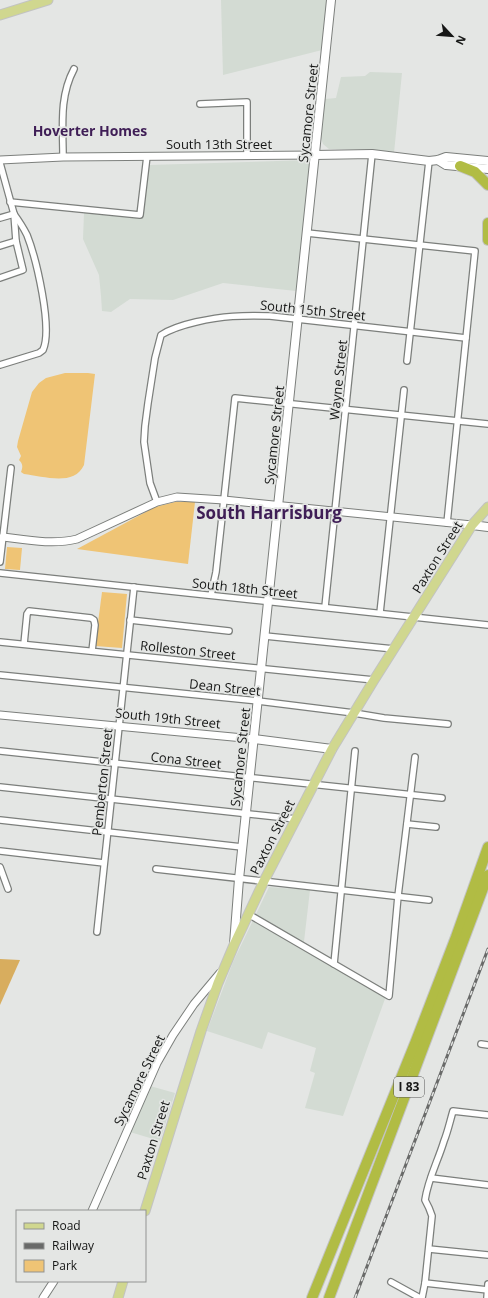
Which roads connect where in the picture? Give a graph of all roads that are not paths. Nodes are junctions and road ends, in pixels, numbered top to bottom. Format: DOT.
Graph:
graph roads {
  1 [pos="48,0"];
  2 [pos="331,0"];
  3 [pos="0,15"];
  4 [pos="74,69"];
  5 [pos="200,104"];
  6 [pos="372,154"];
  7 [pos="247,155"];
  8 [pos="315,155"];
  9 [pos="147,156"];
  10 [pos="63,157"];
  11 [pos="0,160"];
  12 [pos="438,160"];
  13 [pos="428,161"];
  14 [pos="488,161"];
  15 [pos="0,163"];
  16 [pos="460,166"];
  17 [pos="488,169"];
  18 [pos="488,185"];
  19 [pos="10,202"];
  20 [pos="14,214"];
  21 [pos="0,218"];
  22 [pos="488,223"];
  23 [pos="307,233"];
  24 [pos="364,239"];
  25 [pos="488,240"];
  26 [pos="16,241"];
  27 [pos="420,245"];
  28 [pos="0,246"];
  29 [pos="0,278"];
  30 [pos="298,320"];
  31 [pos="354,326"];
  32 [pos="410,331"];
  33 [pos="466,338"];
  34 [pos="407,361"];
  35 [pos="0,364"];
  36 [pos="404,390"];
  37 [pos="289,403"];
  38 [pos="346,409"];
  39 [pos="401,415"];
  40 [pos="458,421"];
  41 [pos="488,424"];
  42 [pos="11,468"];
  43 [pos="224,500"];
  44 [pos="157,502"];
  45 [pos="278,505"];
  46 [pos="488,507"];
  47 [pos="335,512"];
  48 [pos="390,517"];
  49 [pos="447,523"];
  50 [pos="472,525"];
  51 [pos="488,527"];
  52 [pos="1,537"];
  53 [pos="0,562"];
  54 [pos="0,573"];
  55 [pos="134,587"];
  56 [pos="211,596"];
  57 [pos="268,602"];
  58 [pos="324,608"];
  59 [pos="380,613"];
  60 [pos="414,617"];
  61 [pos="130,620"];
  62 [pos="488,625"];
  63 [pos="229,632"];
  64 [pos="265,636"];
  65 [pos="0,642"];
  66 [pos="24,644"];
  67 [pos="394,649"];
  68 [pos="92,651"];
  69 [pos="126,655"];
  70 [pos="261,669"];
  71 [pos="0,675"];
  72 [pos="374,680"];
  73 [pos="123,688"];
  74 [pos="258,701"];
  75 [pos="354,713"];
  76 [pos="0,714"];
  77 [pos="448,724"];
  78 [pos="119,726"];
  79 [pos="254,739"];
  80 [pos="332,749"];
  81 [pos="0,751"];
  82 [pos="355,751"];
  83 [pos="415,757"];
  84 [pos="115,763"];
  85 [pos="250,778"];
  86 [pos="314,784"];
  87 [pos="0,787"];
  88 [pos="351,788"];
  89 [pos="411,794"];
  90 [pos="442,798"];
  91 [pos="111,799"];
  92 [pos="246,814"];
  93 [pos="296,819"];
  94 [pos="0,820"];
  95 [pos="407,824"];
  96 [pos="436,827"];
  97 [pos="107,833"];
  98 [pos="242,847"];
  99 [pos="488,847"];
  100 [pos="0,851"];
  101 [pos="104,863"];
  102 [pos="0,867"];
  103 [pos="156,869"];
  104 [pos="488,875"];
  105 [pos="239,879"];
  106 [pos="264,881"];
  107 [pos="8,889"];
  108 [pos="341,889"];
  109 [pos="398,896"];
  110 [pos="429,900"];
  111 [pos="248,914"];
  112 [pos="97,932"];
  113 [pos="234,945"];
  114 [pos="334,964"];
  115 [pos="223,970"];
  116 [pos="481,1044"];
  117 [pos="488,1045"];
  118 [pos="488,1115"];
  119 [pos="431,1178"];
  120 [pos="488,1185"];
  121 [pos="92,1210"];
  122 [pos="145,1210"];
  123 [pos="428,1249"];
  124 [pos="488,1256"];
  125 [pos="53,1282"];
  126 [pos="124,1282"];
  127 [pos="390,1282"];
  128 [pos="425,1283"];
  129 [pos="488,1288"];
  130 [pos="42,1298"];
  131 [pos="118,1298"];
  132 [pos="312,1298"];
  133 [pos="329,1298"];
  134 [pos="421,1298"];
  135 [pos="486,1298"];
  1 -- 3 [label="main road"];
  2 -- 8 [label="main road, Sycamore Street"];
  4 -- 10 [label="street"];
  5 -- 7 [label="street"];
  6 -- 8 [label="main road, South 13th Street"];
  6 -- 13 [label="main road, South 13th Street"];
  6 -- 24 [label="street, Wayne Street"];
  7 -- 8 [label="street, South 13th Street"];
  7 -- 9 [label="street, South 13th Street"];
  8 -- 23 [label="main road, Sycamore Street"];
  9 -- 10 [label="street, South 13th Street"];
  9 -- 19 [label="street"];
  10 -- 11 [label="street, South 13th Street"];
  12 -- 13 [label="main road, South 13th Street"];
  12 -- 14 [label="main road, South 13th Street"];
  12 -- 16 [label="main road, South 13th Street"];
  13 -- 27 [label="street"];
  15 -- 19 [label="street"];
  16 -- 17 [label="main road, South 13th Street"];
  16 -- 18 [label="highway"];
  19 -- 20 [label="street"];
  20 -- 21 [label="street"];
  20 -- 26 [label="street"];
  20 -- 35 [label="street"];
  22 -- 25 [label="highway"];
  23 -- 24 [label="street"];
  23 -- 30 [label="main road, Sycamore Street"];
  24 -- 27 [label="street"];
  24 -- 31 [label="street, Wayne Street"];
  26 -- 28 [label="street"];
  26 -- 29 [label="street"];
  27 -- 32 [label="street"];
  27 -- 33 [label="street"];
  30 -- 31 [label="street, South 15th Street"];
  30 -- 37 [label="main road, Sycamore Street"];
  30 -- 44 [label="street, South 15th Street"];
  31 -- 32 [label="street, South 15th Street"];
  31 -- 38 [label="street, Wayne Street"];
  32 -- 33 [label="street, South 15th Street"];
  32 -- 34 [label="street"];
  33 -- 40 [label="street"];
  36 -- 39 [label="street"];
  37 -- 38 [label="street"];
  37 -- 43 [label="street"];
  37 -- 45 [label="main road, Sycamore Street"];
  38 -- 39 [label="street"];
  38 -- 47 [label="street, Wayne Street"];
  39 -- 40 [label="street"];
  39 -- 48 [label="street"];
  40 -- 41 [label="street"];
  40 -- 49 [label="street"];
  42 -- 52 [label="street"];
  43 -- 44 [label="street"];
  43 -- 45 [label="street"];
  43 -- 56 [label="street"];
  44 -- 52 [label="street"];
  45 -- 47 [label="street"];
  45 -- 57 [label="main road, Sycamore Street"];
  46 -- 50 [label="main road, Paxton Street"];
  47 -- 48 [label="street"];
  47 -- 58 [label="street, Wayne Street"];
  48 -- 49 [label="street"];
  48 -- 59 [label="street"];
  49 -- 50 [label="street"];
  50 -- 51 [label="main road"];
  50 -- 60 [label="main road, Paxton Street"];
  52 -- 53 [label="street"];
  54 -- 55 [label="street, South 18th Street"];
  55 -- 56 [label="street, South 18th Street"];
  55 -- 61 [label="street, Pemberton Street"];
  56 -- 57 [label="street, South 18th Street"];
  57 -- 58 [label="street, South 18th Street"];
  57 -- 64 [label="main road, Sycamore Street"];
  58 -- 59 [label="street, South 18th Street"];
  59 -- 60 [label="street, South 18th Street"];
  60 -- 62 [label="street, South 18th Street"];
  60 -- 67 [label="main road, Paxton Street"];
  61 -- 63 [label="street"];
  61 -- 69 [label="street, Pemberton Street"];
  64 -- 67 [label="street"];
  64 -- 70 [label="main road, Sycamore Street"];
  65 -- 66 [label="street, Rolleston Street"];
  66 -- 68 [label="street, Rolleston Street"];
  66 -- 68 [label="street"];
  67 -- 72 [label="main road, Paxton Street"];
  68 -- 69 [label="street, Rolleston Street"];
  69 -- 70 [label="street, Rolleston Street"];
  69 -- 73 [label="street, Pemberton Street"];
  70 -- 72 [label="street, Rolleston Street"];
  70 -- 74 [label="main road, Sycamore Street"];
  71 -- 73 [label="street, Dean Street"];
  72 -- 75 [label="main road, Paxton Street"];
  73 -- 74 [label="street, Dean Street"];
  73 -- 78 [label="street, Pemberton Street"];
  74 -- 75 [label="street, Dean Street"];
  74 -- 79 [label="main road, Sycamore Street"];
  75 -- 77 [label="street, Dean Street"];
  75 -- 80 [label="main road, Paxton Street"];
  76 -- 78 [label="street, South 19th Street"];
  78 -- 79 [label="street, South 19th Street"];
  78 -- 84 [label="street, Pemberton Street"];
  79 -- 80 [label="main road, South 19th Street"];
  79 -- 85 [label="main road, Sycamore Street"];
  80 -- 86 [label="main road, Paxton Street"];
  81 -- 84 [label="street, Cona Street"];
  82 -- 88 [label="street"];
  83 -- 89 [label="street"];
  84 -- 85 [label="street, Cona Street"];
  84 -- 91 [label="street, Pemberton Street"];
  85 -- 86 [label="street, Cona Street"];
  85 -- 92 [label="main road, Sycamore Street"];
  86 -- 88 [label="street, Cona Street"];
  86 -- 93 [label="main road, Paxton Street"];
  87 -- 91 [label="street"];
  88 -- 89 [label="street, Cona Street"];
  88 -- 108 [label="street"];
  89 -- 90 [label="street, Cona Street"];
  89 -- 95 [label="street"];
  91 -- 92 [label="street"];
  91 -- 97 [label="street, Pemberton Street"];
  92 -- 93 [label="street"];
  92 -- 98 [label="main road, Sycamore Street"];
  93 -- 106 [label="main road, Paxton Street"];
  94 -- 97 [label="street"];
  95 -- 96 [label="street"];
  95 -- 109 [label="street"];
  97 -- 98 [label="street"];
  97 -- 101 [label="street, Pemberton Street"];
  98 -- 105 [label="main road, Sycamore Street"];
  99 -- 132 [label="highway, I 83"];
  100 -- 101 [label="street"];
  101 -- 112 [label="street, Pemberton Street"];
  102 -- 107 [label="street"];
  103 -- 105 [label="street"];
  104 -- 133 [label="highway, I 83"];
  105 -- 106 [label="street"];
  105 -- 113 [label="main road, Sycamore Street"];
  106 -- 108 [label="street"];
  106 -- 111 [label="main road, Paxton Street"];
  108 -- 109 [label="street"];
  108 -- 114 [label="street"];
  109 -- 110 [label="street"];
  109 -- 114 [label="street"];
  111 -- 113 [label="main road, Paxton Street"];
  111 -- 114 [label="street"];
  113 -- 115 [label="main road, Paxton Street"];
  115 -- 121 [label="street, Sycamore Street"];
  115 -- 122 [label="main road, Paxton Street"];
  116 -- 117 [label="street"];
  118 -- 119 [label="street"];
  119 -- 120 [label="street"];
  119 -- 123 [label="street"];
  123 -- 124 [label="street"];
  123 -- 128 [label="street"];
  125 -- 130 [label="street"];
  126 -- 131 [label="main road"];
  127 -- 134 [label="street"];
  128 -- 129 [label="street"];
  128 -- 134 [label="street"];
  129 -- 135 [label="street"];
}
